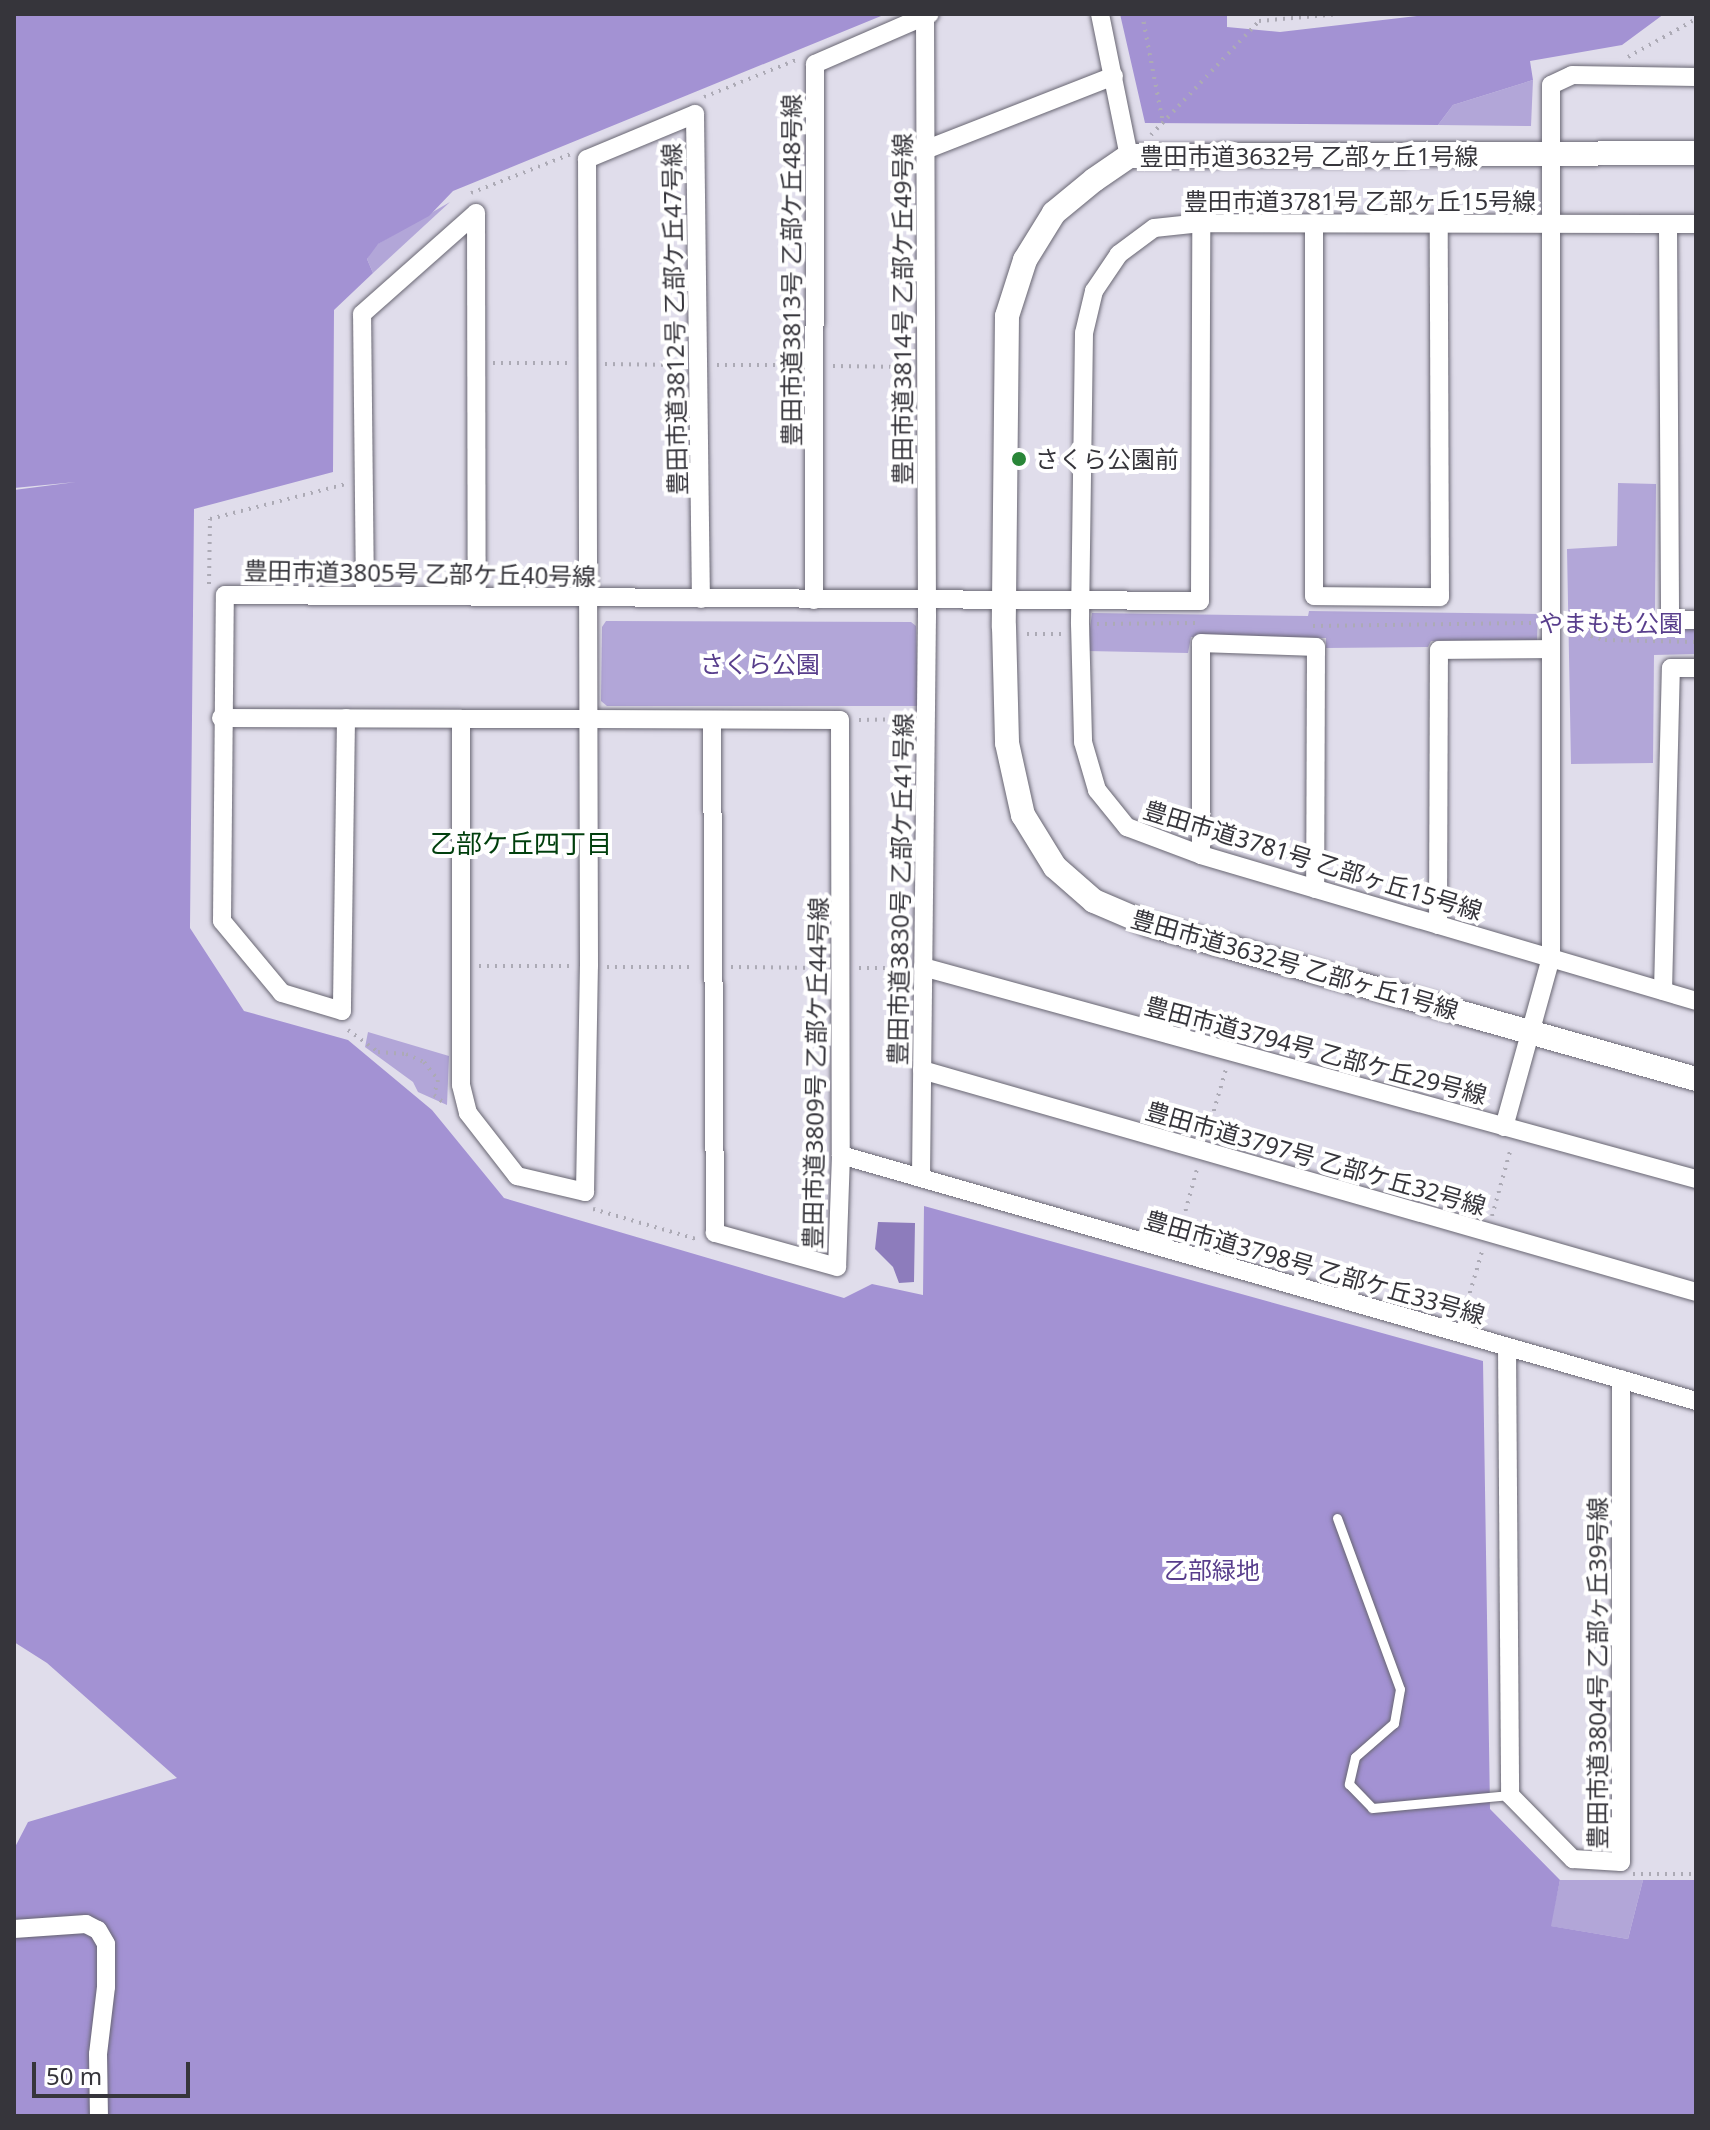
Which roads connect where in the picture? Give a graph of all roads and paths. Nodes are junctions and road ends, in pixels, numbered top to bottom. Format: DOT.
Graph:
graph roads {
  1 [pos="1100,14"];
  2 [pos="1142,14"];
  3 [pos="1340,14"];
  4 [pos="927,15"];
  5 [pos="1696,19"];
  6 [pos="806,56"];
  7 [pos="1626,58"];
  8 [pos="1114,76"];
  9 [pos="1696,77"];
  10 [pos="701,98"];
  11 [pos="1163,123"];
  12 [pos="1138,148"];
  13 [pos="925,150"];
  14 [pos="577,152"];
  15 [pos="1696,153"];
  16 [pos="1551,154"];
  17 [pos="469,194"];
  18 [pos="1201,223"];
  19 [pos="1314,223"];
  20 [pos="1439,223"];
  21 [pos="1551,223"];
  22 [pos="1668,224"];
  23 [pos="1696,224"];
  24 [pos="475,363"];
  25 [pos="587,363"];
  26 [pos="698,365"];
  27 [pos="814,365"];
  28 [pos="926,368"];
  29 [pos="346,484"];
  30 [pos="209,595"];
  31 [pos="365,596"];
  32 [pos="1314,596"];
  33 [pos="477,597"];
  34 [pos="1440,597"];
  35 [pos="588,598"];
  36 [pos="701,599"];
  37 [pos="814,600"];
  38 [pos="927,601"];
  39 [pos="1007,602"];
  40 [pos="1081,602"];
  41 [pos="1696,620"];
  42 [pos="1201,623"];
  43 [pos="1551,623"];
  44 [pos="1441,624"];
  45 [pos="1300,625"];
  46 [pos="1315,626"];
  47 [pos="1080,629"];
  48 [pos="1012,631"];
  49 [pos="1696,642"];
  50 [pos="1316,647"];
  51 [pos="1551,649"];
  52 [pos="1439,650"];
  53 [pos="1696,668"];
  54 [pos="221,718"];
  55 [pos="346,718"];
  56 [pos="461,719"];
  57 [pos="589,719"];
  58 [pos="926,719"];
  59 [pos="712,720"];
  60 [pos="840,720"];
  61 [pos="1201,855"];
  62 [pos="1315,889"];
  63 [pos="1438,925"];
  64 [pos="1551,958"];
  65 [pos="461,966"];
  66 [pos="589,966"];
  67 [pos="715,967"];
  68 [pos="842,968"];
  69 [pos="914,968"];
  70 [pos="1663,991"];
  71 [pos="1696,1001"];
  72 [pos="348,1030"];
  73 [pos="1531,1033"];
  74 [pos="1232,1052"];
  75 [pos="922,1070"];
  76 [pos="1696,1079"];
  77 [pos="447,1105"];
  78 [pos="1510,1128"];
  79 [pos="1202,1151"];
  80 [pos="841,1155"];
  81 [pos="921,1178"];
  82 [pos="1696,1179"];
  83 [pos="587,1207"];
  84 [pos="1488,1233"];
  85 [pos="708,1242"];
  86 [pos="1175,1251"];
  87 [pos="1696,1292"];
  88 [pos="1458,1333"];
  89 [pos="1507,1347"];
  90 [pos="1621,1379"];
  91 [pos="1696,1401"];
  92 [pos="1337,1518"];
  93 [pos="1510,1795"];
  94 [pos="1631,1874"];
  95 [pos="1696,1874"];
  96 [pos="14,1929"];
  97 [pos="99,2116"];
  1 -- 8 [label="street"];
  2 -- 11 [label="path"];
  3 -- 11 [label="path"];
  4 -- 13 [label="street, 豊田市道3814号 乙部ケ丘49号線"];
  4 -- 27 [label="street, 豊田市道3813号 乙部ケ丘48号線"];
  5 -- 7 [label="path"];
  6 -- 10 [label="path"];
  8 -- 12 [label="street"];
  8 -- 13 [label="street"];
  9 -- 16 [label="street"];
  11 -- 12 [label="path"];
  12 -- 16 [label="street, 豊田市道3632号 乙部ヶ丘1号線"];
  12 -- 39 [label="street, 豊田市道3632号 乙部ヶ丘1号線"];
  13 -- 28 [label="street, 豊田市道3814号 乙部ケ丘49号線"];
  14 -- 17 [label="path"];
  15 -- 16 [label="street, 豊田市道3632号 乙部ヶ丘1号線"];
  16 -- 21 [label="street"];
  18 -- 19 [label="street, 豊田市道3781号 乙部ヶ丘15号線"];
  18 -- 40 [label="street, 豊田市道3781号 乙部ヶ丘15号線"];
  18 -- 40 [label="street, 豊田市道3805号 乙部ケ丘40号線"];
  19 -- 20 [label="street, 豊田市道3781号 乙部ヶ丘15号線"];
  19 -- 32 [label="street"];
  20 -- 21 [label="street, 豊田市道3781号 乙部ヶ丘15号線"];
  20 -- 34 [label="street"];
  21 -- 22 [label="street, 豊田市道3781号 乙部ヶ丘15号線"];
  21 -- 43 [label="street"];
  22 -- 23 [label="street, 豊田市道3781号 乙部ヶ丘15号線"];
  22 -- 41 [label="street"];
  24 -- 25 [label="path"];
  24 -- 31 [label="street"];
  24 -- 33 [label="street"];
  25 -- 26 [label="path"];
  25 -- 26 [label="street, 豊田市道3812号 乙部ケ丘47号線"];
  25 -- 35 [label="street, 豊田市道3812号 乙部ケ丘47号線"];
  26 -- 27 [label="path"];
  26 -- 36 [label="street, 豊田市道3812号 乙部ケ丘47号線"];
  27 -- 28 [label="path"];
  27 -- 37 [label="street, 豊田市道3813号 乙部ケ丘48号線"];
  28 -- 38 [label="street, 豊田市道3814号 乙部ケ丘49号線"];
  29 -- 30 [label="path"];
  31 -- 33 [label="street, 豊田市道3805号 乙部ケ丘40号線"];
  31 -- 54 [label="street, 豊田市道3805号 乙部ケ丘40号線"];
  32 -- 34 [label="street"];
  32 -- 46 [label="path"];
  33 -- 35 [label="street, 豊田市道3805号 乙部ケ丘40号線"];
  34 -- 44 [label="path"];
  35 -- 36 [label="street, 豊田市道3805号 乙部ケ丘40号線"];
  35 -- 57 [label="street, 豊田市道3812号 乙部ケ丘47号線"];
  36 -- 37 [label="street, 豊田市道3805号 乙部ケ丘40号線"];
  37 -- 38 [label="street, 豊田市道3805号 乙部ケ丘40号線"];
  38 -- 39 [label="street, 豊田市道3805号 乙部ケ丘40号線"];
  38 -- 58 [label="street, 豊田市道3830号 乙部ケ丘41号線"];
  39 -- 40 [label="street, 豊田市道3805号 乙部ケ丘40号線"];
  39 -- 48 [label="street, 豊田市道3632号 乙部ヶ丘1号線"];
  40 -- 47 [label="street, 豊田市道3781号 乙部ヶ丘15号線"];
  42 -- 47 [label="path"];
  43 -- 44 [label="path"];
  43 -- 49 [label="path"];
  43 -- 51 [label="street"];
  44 -- 46 [label="path"];
  44 -- 52 [label="path"];
  45 -- 46 [label="path"];
  46 -- 50 [label="path"];
  47 -- 48 [label="path"];
  47 -- 61 [label="street, 豊田市道3781号 乙部ヶ丘15号線"];
  48 -- 73 [label="street, 豊田市道3632号 乙部ヶ丘1号線"];
  50 -- 61 [label="street"];
  50 -- 62 [label="street"];
  51 -- 52 [label="street"];
  51 -- 64 [label="street"];
  52 -- 63 [label="street"];
  53 -- 70 [label="street"];
  54 -- 55 [label="street"];
  54 -- 55 [label="street, 豊田市道3805号 乙部ケ丘40号線"];
  55 -- 56 [label="street"];
  56 -- 57 [label="street"];
  56 -- 65 [label="street"];
  57 -- 59 [label="street"];
  57 -- 66 [label="street, 豊田市道3812号 乙部ケ丘47号線"];
  58 -- 60 [label="path"];
  58 -- 69 [label="street, 豊田市道3830号 乙部ケ丘41号線"];
  59 -- 60 [label="street"];
  59 -- 67 [label="street, 豊田市道3809号 乙部ケ丘44号線"];
  60 -- 68 [label="street, 豊田市道3809号 乙部ケ丘44号線"];
  61 -- 62 [label="street, 豊田市道3781号 乙部ヶ丘15号線"];
  62 -- 63 [label="street, 豊田市道3781号 乙部ヶ丘15号線"];
  63 -- 64 [label="street, 豊田市道3781号 乙部ヶ丘15号線"];
  64 -- 70 [label="street, 豊田市道3781号 乙部ヶ丘15号線"];
  64 -- 73 [label="street"];
  65 -- 66 [label="path"];
  65 -- 66 [label="street, 豊田市道3812号 乙部ケ丘47号線"];
  66 -- 67 [label="path"];
  67 -- 68 [label="path"];
  67 -- 80 [label="street, 豊田市道3809号 乙部ケ丘44号線"];
  68 -- 69 [label="path"];
  68 -- 80 [label="street, 豊田市道3809号 乙部ケ丘44号線"];
  69 -- 74 [label="street, 豊田市道3794号 乙部ケ丘29号線"];
  69 -- 75 [label="street, 豊田市道3830号 乙部ケ丘41号線"];
  70 -- 71 [label="street, 豊田市道3781号 乙部ヶ丘15号線"];
  72 -- 77 [label="path"];
  73 -- 76 [label="street, 豊田市道3632号 乙部ヶ丘1号線"];
  73 -- 78 [label="street"];
  74 -- 78 [label="street, 豊田市道3794号 乙部ケ丘29号線"];
  74 -- 79 [label="path"];
  75 -- 79 [label="street, 豊田市道3797号 乙部ケ丘32号線"];
  75 -- 81 [label="street, 豊田市道3830号 乙部ケ丘41号線"];
  78 -- 82 [label="street, 豊田市道3794号 乙部ケ丘29号線"];
  78 -- 84 [label="path"];
  79 -- 84 [label="street, 豊田市道3797号 乙部ケ丘32号線"];
  79 -- 86 [label="path"];
  80 -- 81 [label="street, 豊田市道3798号 乙部ケ丘33号線"];
  81 -- 86 [label="street, 豊田市道3798号 乙部ケ丘33号線"];
  83 -- 85 [label="path"];
  84 -- 87 [label="street, 豊田市道3797号 乙部ケ丘32号線"];
  84 -- 88 [label="path"];
  86 -- 88 [label="street, 豊田市道3798号 乙部ケ丘33号線"];
  88 -- 89 [label="street, 豊田市道3798号 乙部ケ丘33号線"];
  89 -- 90 [label="street, 豊田市道3798号 乙部ケ丘33号線"];
  89 -- 93 [label="street"];
  90 -- 91 [label="street, 豊田市道3798号 乙部ケ丘33号線"];
  90 -- 93 [label="street, 豊田市道3804号 乙部ヶ丘39号線"];
  92 -- 93 [label="lane"];
  94 -- 95 [label="path"];
  96 -- 97 [label="street"];
}
